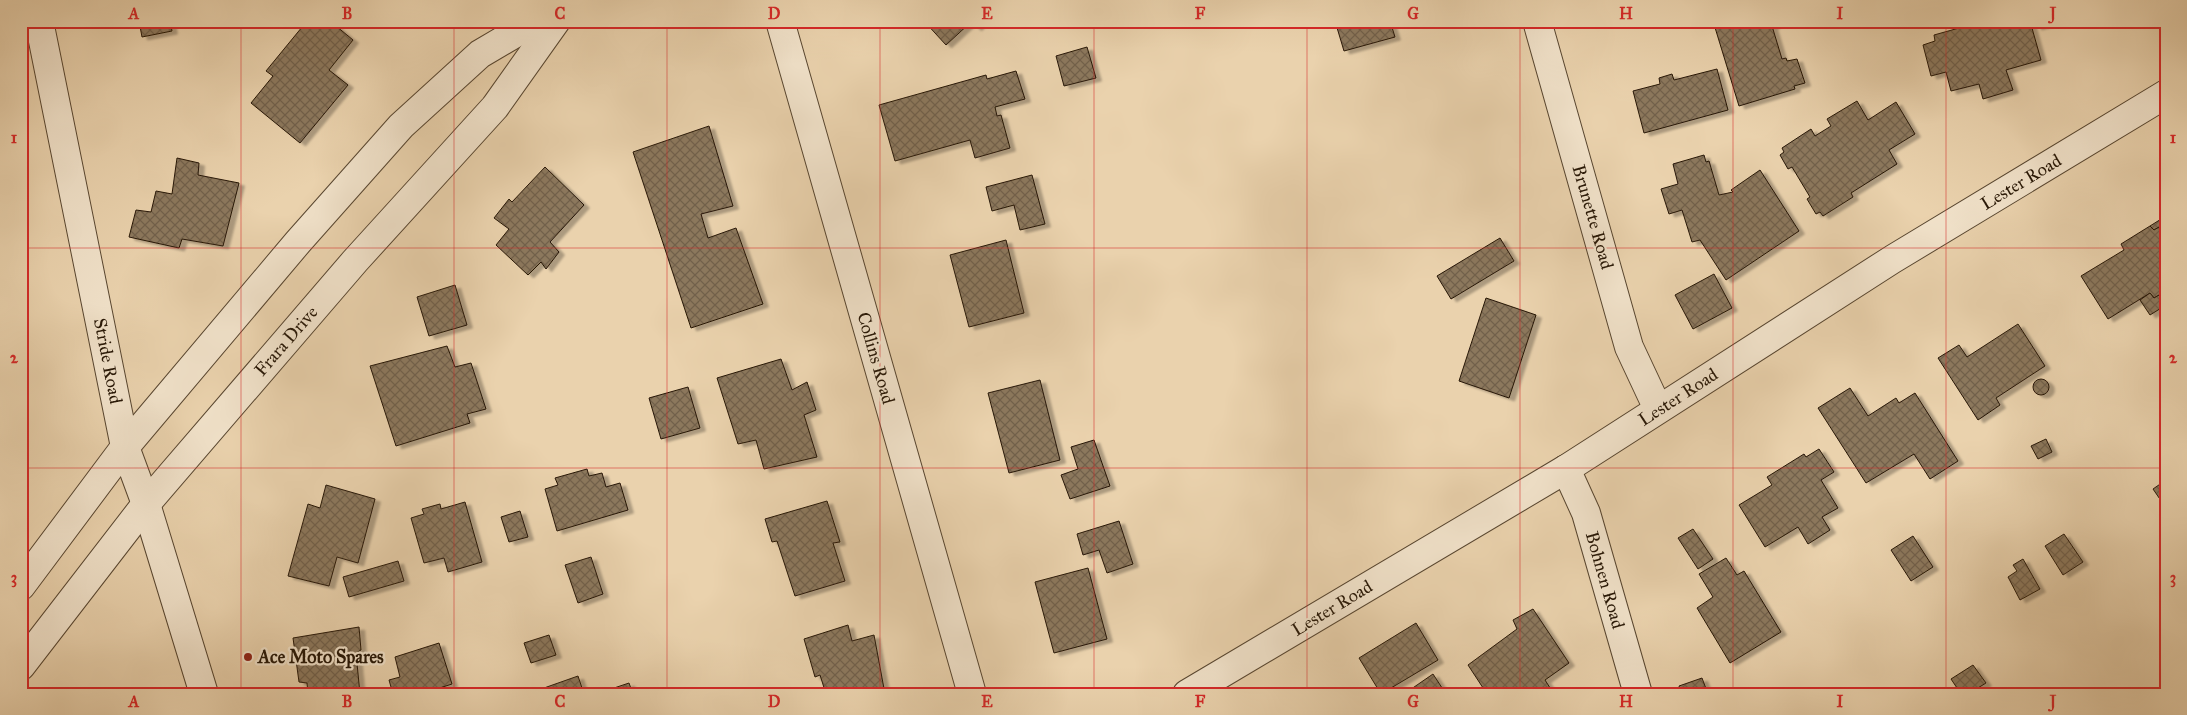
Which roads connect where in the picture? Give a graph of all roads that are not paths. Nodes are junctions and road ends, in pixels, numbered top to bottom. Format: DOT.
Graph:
graph roads {
  1 [pos="39,21"];
  2 [pos="536,21"];
  3 [pos="556,21"];
  4 [pos="780,21"];
  5 [pos="1537,21"];
  6 [pos="2166,94"];
  7 [pos="1658,410"];
  8 [pos="125,447"];
  9 [pos="1566,469"];
  10 [pos="146,504"];
  11 [pos="21,586"];
  12 [pos="21,666"];
  13 [pos="204,694"];
  14 [pos="972,694"];
  15 [pos="1187,694"];
  16 [pos="1638,694"];
  1 -- 8 [label="street, Stride Road"];
  2 -- 8 [label="street"];
  3 -- 10 [label="street, Frara Drive"];
  4 -- 14 [label="street, Collins Road"];
  5 -- 7 [label="street, Brunette Road"];
  6 -- 7 [label="street, Lester Road"];
  7 -- 9 [label="street, Lester Road"];
  8 -- 10 [label="street, Stride Road"];
  8 -- 11 [label="street"];
  9 -- 15 [label="street, Lester Road"];
  9 -- 16 [label="street, Bohnen Road"];
  10 -- 12 [label="street, Frara Drive"];
  10 -- 13 [label="street, Stride Road"];
}
